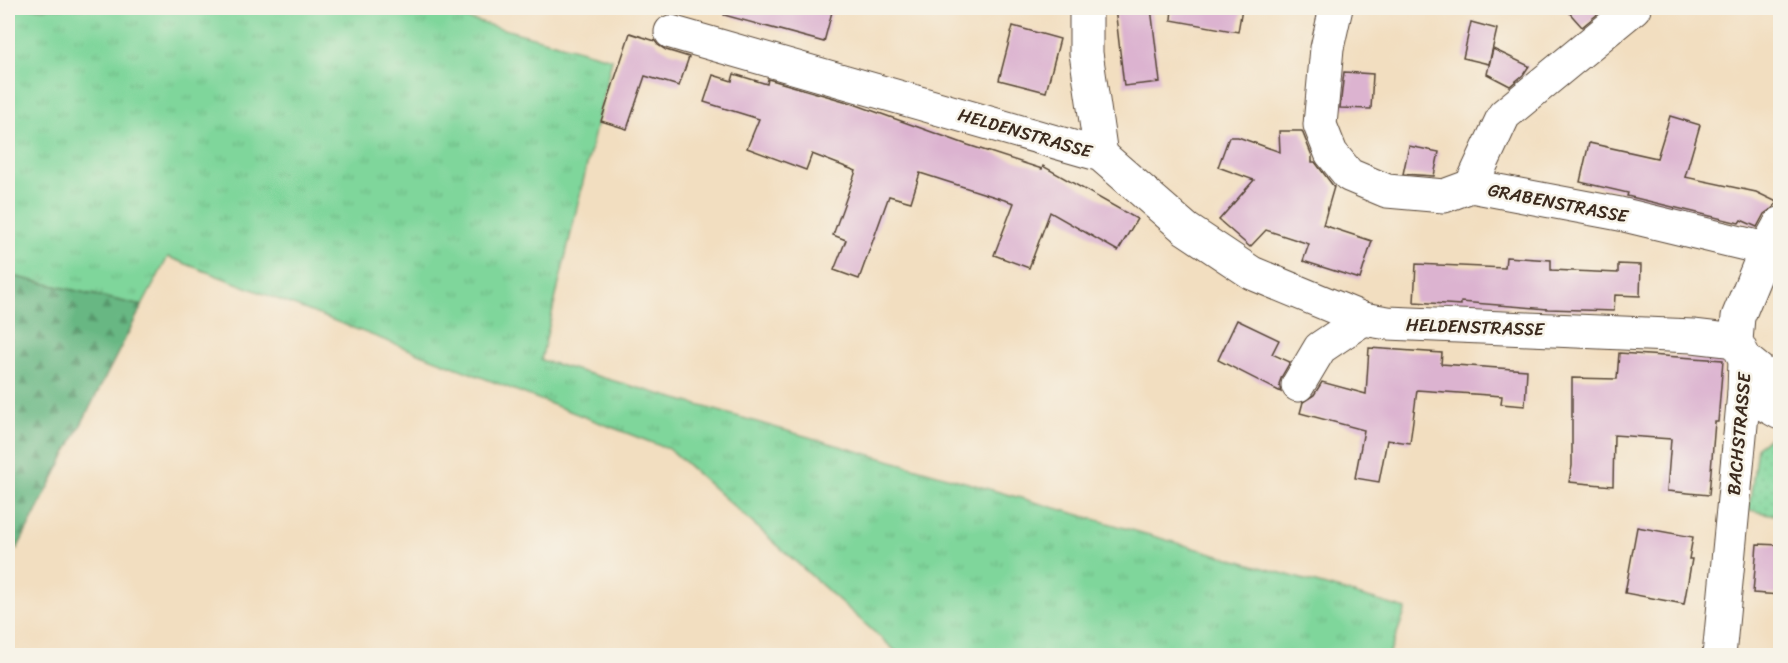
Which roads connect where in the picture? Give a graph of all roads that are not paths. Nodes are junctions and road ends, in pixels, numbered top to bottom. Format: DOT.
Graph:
graph roads {
  1 [pos="1086,8"];
  2 [pos="1336,8"];
  3 [pos="1634,8"];
  4 [pos="671,32"];
  5 [pos="1101,155"];
  6 [pos="1472,186"];
  7 [pos="1773,237"];
  8 [pos="1363,318"];
  9 [pos="1740,350"];
  10 [pos="1780,374"];
  11 [pos="1298,385"];
  12 [pos="1744,393"];
  13 [pos="1780,413"];
  14 [pos="1719,656"];
  1 -- 5 [label="street"];
  2 -- 6 [label="street, GRABENSTRASSE"];
  3 -- 6 [label="street"];
  4 -- 5 [label="street, HELDENSTRASSE"];
  5 -- 8 [label="street, HELDENSTRASSE"];
  6 -- 7 [label="street, GRABENSTRASSE"];
  7 -- 9 [label="street, BACHSTRASSE"];
  8 -- 9 [label="street, HELDENSTRASSE"];
  8 -- 11 [label="street"];
  9 -- 10 [label="street"];
  9 -- 12 [label="street, BACHSTRASSE"];
  12 -- 13 [label="street"];
  12 -- 14 [label="street, BACHSTRASSE"];
}
